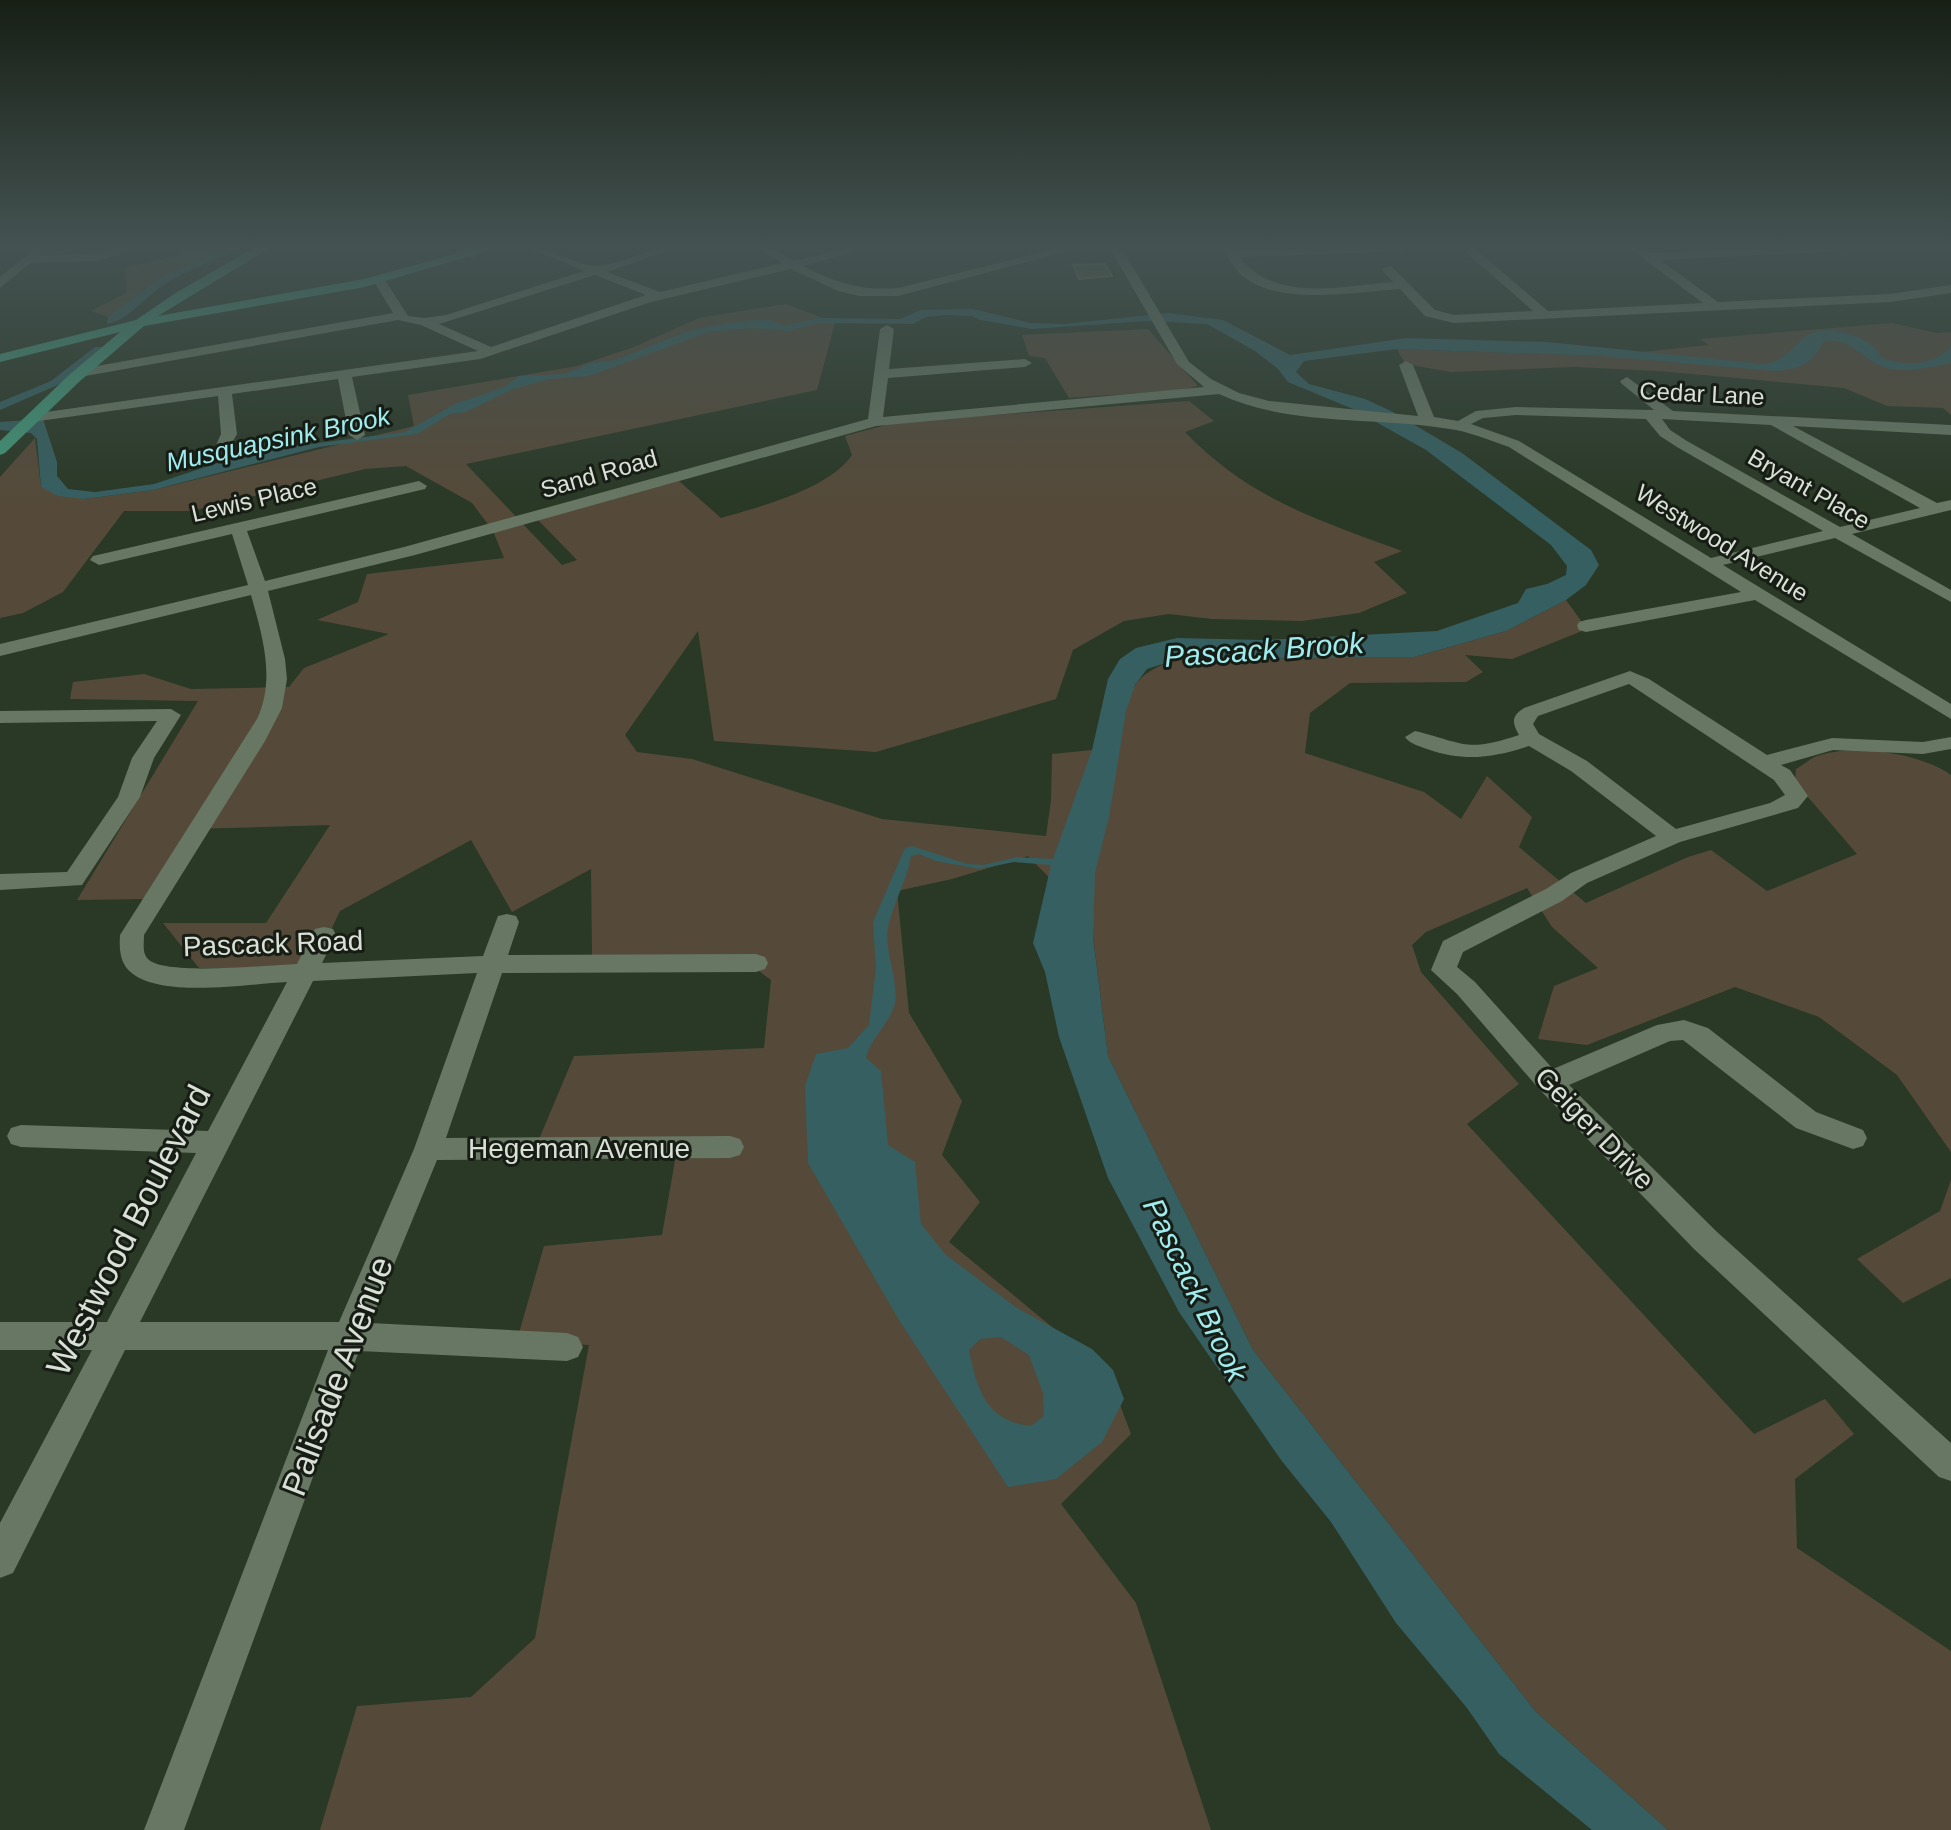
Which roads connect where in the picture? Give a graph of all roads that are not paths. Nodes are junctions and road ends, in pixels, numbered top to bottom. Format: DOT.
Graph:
graph roads {
  1 [pos="99,332"];
  2 [pos="128,332"];
  3 [pos="305,332"];
  4 [pos="447,332"];
  5 [pos="550,332"];
  6 [pos="887,332"];
  7 [pos="1165,332"];
  8 [pos="66,340"];
  9 [pos="115,343"];
  10 [pos="491,352"];
  11 [pos="0,358"];
  12 [pos="1025,363"];
  13 [pos="1406,365"];
  14 [pos="80,373"];
  15 [pos="881,374"];
  16 [pos="344,375"];
  17 [pos="1627,381"];
  18 [pos="1218,390"];
  19 [pos="225,392"];
  20 [pos="1660,415"];
  21 [pos="32,418"];
  22 [pos="1428,421"];
  23 [pos="875,422"];
  24 [pos="1776,423"];
  25 [pos="1462,426"];
  26 [pos="1951,430"];
  27 [pos="357,435"];
  28 [pos="224,445"];
  29 [pos="0,450"];
  30 [pos="419,486"];
  31 [pos="1943,507"];
  32 [pos="238,528"];
  33 [pos="1839,533"];
  34 [pos="99,560"];
  35 [pos="1711,563"];
  36 [pos="259,587"];
  37 [pos="1759,594"];
  38 [pos="1951,597"];
  39 [pos="1586,626"];
  40 [pos="0,650"];
  41 [pos="1951,713"];
  42 [pos="0,717"];
  43 [pos="1415,737"];
  44 [pos="1531,738"];
  45 [pos="1951,743"];
  46 [pos="1763,763"];
  47 [pos="1672,837"];
  48 [pos="0,882"];
  49 [pos="507,922"];
  50 [pos="324,935"];
  51 [pos="756,963"];
  52 [pos="491,964"];
  53 [pos="307,972"];
  54 [pos="1549,1082"];
  55 [pos="21,1136"];
  56 [pos="1853,1138"];
  57 [pos="215,1142"];
  58 [pos="730,1147"];
  59 [pos="428,1149"];
  60 [pos="0,1336"];
  61 [pos="349,1336"];
  62 [pos="115,1338"];
  63 [pos="567,1347"];
  64 [pos="1951,1465"];
  65 [pos="0,1560"];
  66 [pos="164,1830"];
  1 -- 8 [label="main road"];
  2 -- 9 [label="main road"];
  3 -- 14 [label="street"];
  4 -- 10 [label="street"];
  5 -- 10 [label="street"];
  6 -- 15 [label="street"];
  7 -- 18 [label="street"];
  8 -- 9 [label="main road"];
  8 -- 11 [label="main road"];
  9 -- 14 [label="main road"];
  10 -- 16 [label="street"];
  12 -- 15 [label="street"];
  13 -- 22 [label="street"];
  14 -- 21 [label="main road"];
  15 -- 23 [label="street"];
  16 -- 19 [label="street"];
  16 -- 27 [label="street"];
  17 -- 20 [label="street, Bryant Place"];
  18 -- 22 [label="street"];
  18 -- 23 [label="street, Sand Road"];
  19 -- 21 [label="street"];
  19 -- 28 [label="street"];
  20 -- 24 [label="street, Cedar Lane"];
  20 -- 25 [label="street, Cedar Lane"];
  20 -- 33 [label="street, Bryant Place"];
  21 -- 29 [label="main road"];
  22 -- 25 [label="street"];
  23 -- 36 [label="street, Sand Road"];
  24 -- 26 [label="street, Cedar Lane"];
  24 -- 31 [label="street"];
  25 -- 35 [label="street, Westwood Avenue"];
  30 -- 32 [label="street, Lewis Place"];
  31 -- 33 [label="street"];
  32 -- 34 [label="street, Lewis Place"];
  32 -- 36 [label="street, Pascack Road"];
  33 -- 35 [label="street"];
  33 -- 38 [label="street, Bryant Place"];
  35 -- 37 [label="street, Westwood Avenue"];
  36 -- 40 [label="street, Sand Road"];
  36 -- 53 [label="street, Pascack Road"];
  37 -- 39 [label="street"];
  37 -- 41 [label="street, Westwood Avenue"];
  42 -- 48 [label="street"];
  43 -- 44 [label="street"];
  44 -- 46 [label="street"];
  44 -- 47 [label="street"];
  45 -- 46 [label="street"];
  46 -- 47 [label="street"];
  47 -- 54 [label="street, Geiger Drive"];
  49 -- 52 [label="street, Palisade Avenue"];
  50 -- 53 [label="street, Westwood Boulevard"];
  51 -- 52 [label="street, Pascack Road"];
  52 -- 53 [label="street, Pascack Road"];
  52 -- 59 [label="street, Palisade Avenue"];
  53 -- 57 [label="street, Westwood Boulevard"];
  54 -- 56 [label="street"];
  54 -- 64 [label="street, Geiger Drive"];
  55 -- 57 [label="street"];
  57 -- 62 [label="street, Westwood Boulevard"];
  58 -- 59 [label="street, Hegeman Avenue"];
  59 -- 61 [label="street, Palisade Avenue"];
  60 -- 62 [label="street"];
  61 -- 62 [label="street"];
  61 -- 63 [label="street"];
  61 -- 66 [label="street, Palisade Avenue"];
  62 -- 65 [label="street, Westwood Boulevard"];
}
